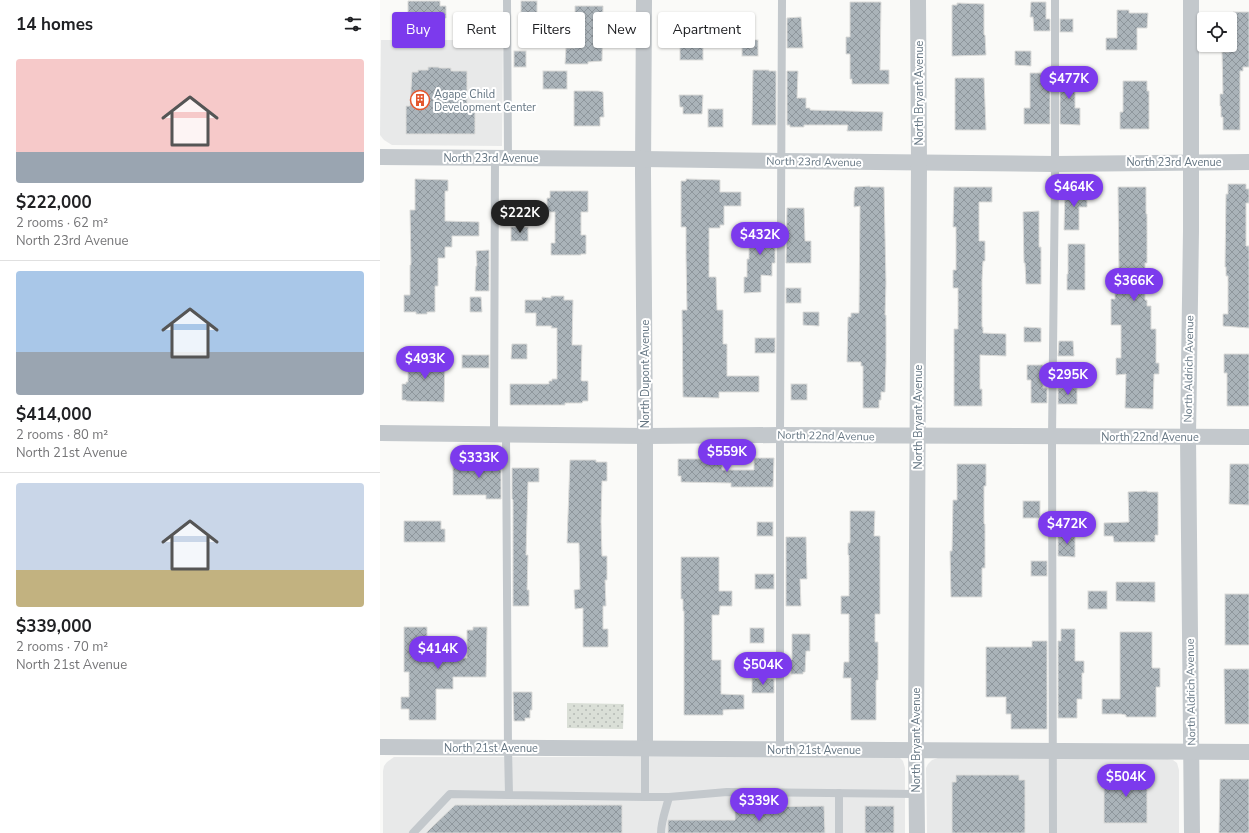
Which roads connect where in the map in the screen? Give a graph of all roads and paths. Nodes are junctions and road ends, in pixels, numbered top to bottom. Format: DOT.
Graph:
graph roads {
  1 [pos="507,0"];
  2 [pos="644,0"];
  3 [pos="782,0"];
  4 [pos="918,0"];
  5 [pos="1055,0"];
  6 [pos="1191,0"];
  7 [pos="380,157"];
  8 [pos="501,158"];
  9 [pos="643,159"];
  10 [pos="781,161"];
  11 [pos="1191,162"];
  12 [pos="1249,162"];
  13 [pos="919,163"];
  14 [pos="1055,164"];
  15 [pos="380,432"];
  16 [pos="500,433"];
  17 [pos="780,435"];
  18 [pos="645,436"];
  19 [pos="918,436"];
  20 [pos="1052,437"];
  21 [pos="1188,437"];
  22 [pos="1249,437"];
  23 [pos="380,747"];
  24 [pos="508,748"];
  25 [pos="644,749"];
  26 [pos="780,750"];
  27 [pos="916,750"];
  28 [pos="1053,751"];
  29 [pos="1192,752"];
  30 [pos="1249,752"];
  31 [pos="839,793"];
  32 [pos="916,794"];
  33 [pos="509,795"];
  34 [pos="645,797"];
  35 [pos="669,797"];
  36 [pos="413,833"];
  37 [pos="660,833"];
  38 [pos="839,833"];
  39 [pos="917,833"];
  40 [pos="1053,833"];
  41 [pos="1192,833"];
  1 -- 8 [label="lane"];
  2 -- 9 [label="street, North Dupont Avenue"];
  3 -- 10 [label="lane"];
  4 -- 13 [label="street, North Bryant Avenue"];
  5 -- 14 [label="lane"];
  6 -- 11 [label="street, North Aldrich Avenue"];
  7 -- 8 [label="street, North 23rd Avenue"];
  8 -- 9 [label="street, North 23rd Avenue"];
  8 -- 16 [label="lane"];
  9 -- 10 [label="street, North 23rd Avenue"];
  9 -- 18 [label="street, North Dupont Avenue"];
  10 -- 13 [label="street, North 23rd Avenue"];
  10 -- 17 [label="lane"];
  11 -- 12 [label="street, North 23rd Avenue"];
  11 -- 14 [label="street, North 23rd Avenue"];
  11 -- 21 [label="street, North Aldrich Avenue"];
  13 -- 14 [label="street, North 23rd Avenue"];
  13 -- 19 [label="street, North Bryant Avenue"];
  14 -- 20 [label="lane"];
  15 -- 16 [label="street, North 22nd Avenue"];
  16 -- 18 [label="street, North 22nd Avenue"];
  16 -- 24 [label="lane"];
  17 -- 18 [label="street, North 22nd Avenue"];
  17 -- 19 [label="street, North 22nd Avenue"];
  17 -- 26 [label="lane"];
  18 -- 25 [label="street, North Dupont Avenue"];
  19 -- 20 [label="street, North 22nd Avenue"];
  19 -- 27 [label="street, North Bryant Avenue"];
  20 -- 21 [label="street, North 22nd Avenue"];
  20 -- 28 [label="lane"];
  21 -- 22 [label="street, North 22nd Avenue"];
  21 -- 29 [label="street, North Aldrich Avenue"];
  23 -- 24 [label="street, North 21st Avenue"];
  24 -- 25 [label="street, North 21st Avenue"];
  24 -- 33 [label="lane"];
  25 -- 26 [label="street, North 21st Avenue"];
  25 -- 34 [label="lane"];
  26 -- 27 [label="street, North 21st Avenue"];
  27 -- 28 [label="street, North 21st Avenue"];
  27 -- 32 [label="street, North Bryant Avenue"];
  28 -- 29 [label="street, North 21st Avenue"];
  28 -- 40 [label="lane"];
  29 -- 30 [label="street, North 21st Avenue"];
  29 -- 41 [label="street, North Aldrich Avenue"];
  31 -- 32 [label="lane"];
  31 -- 35 [label="lane"];
  31 -- 38 [label="lane"];
  32 -- 39 [label="street, North Bryant Avenue"];
  33 -- 34 [label="lane"];
  33 -- 36 [label="lane"];
  34 -- 35 [label="lane"];
  35 -- 37 [label="lane"];
}
